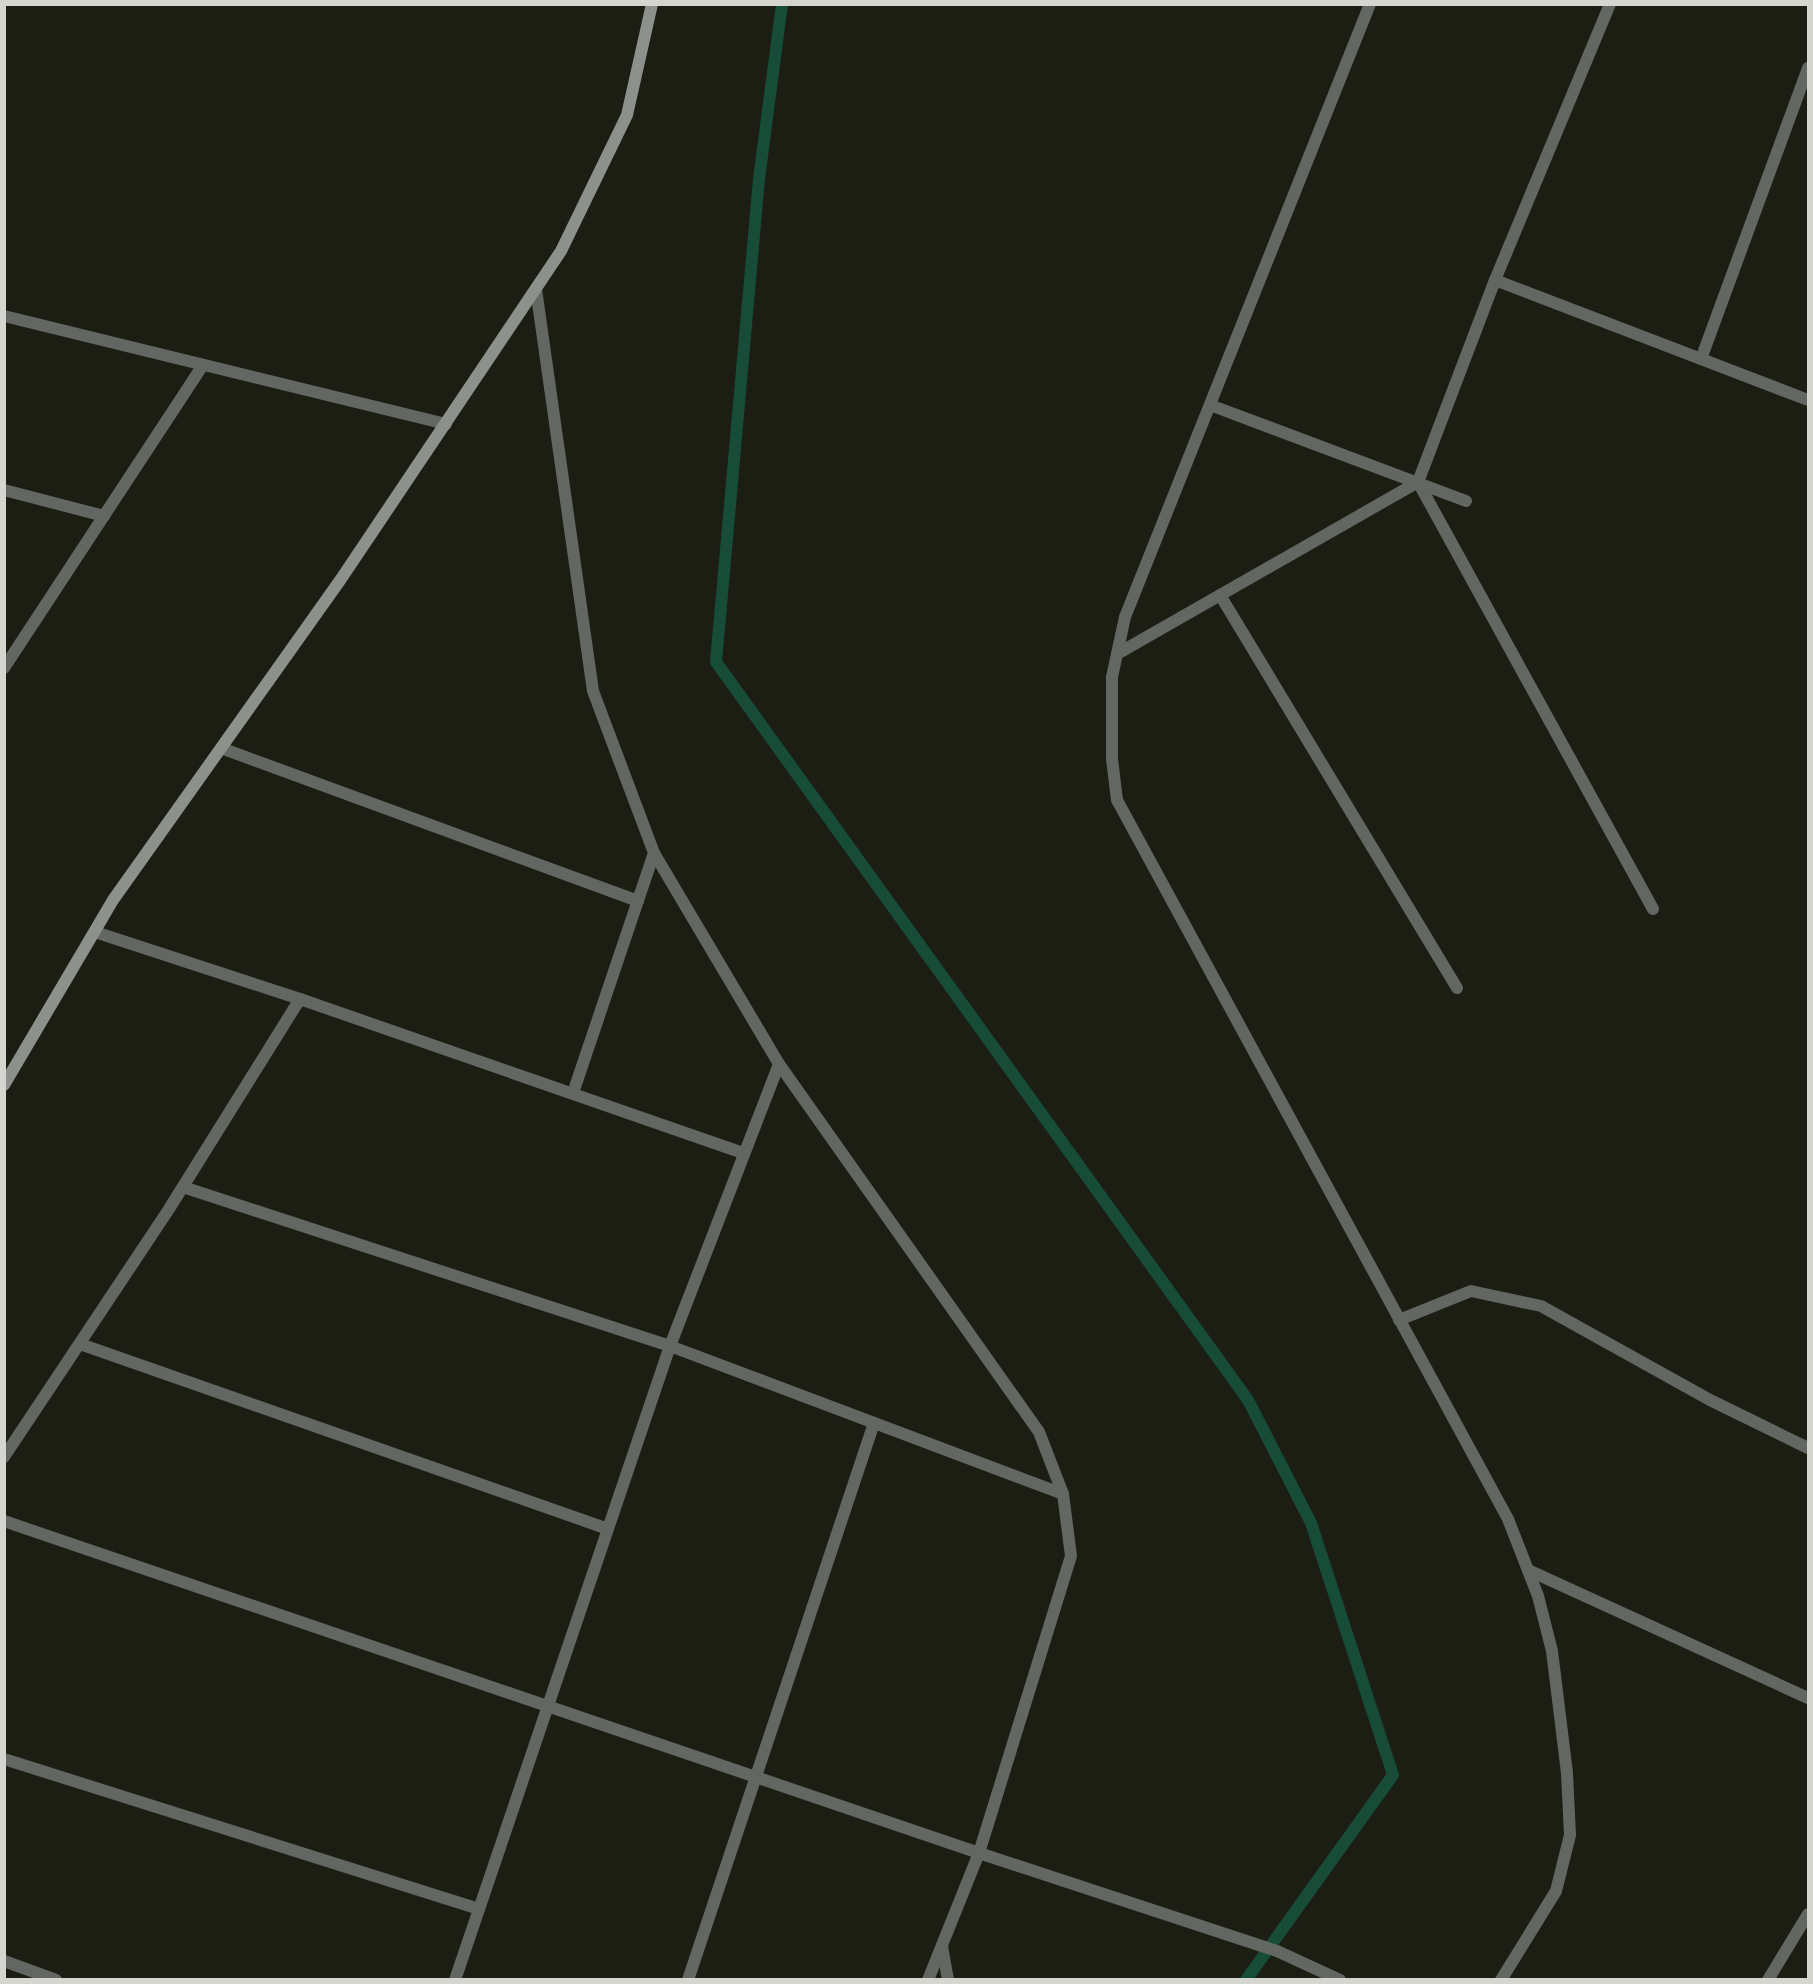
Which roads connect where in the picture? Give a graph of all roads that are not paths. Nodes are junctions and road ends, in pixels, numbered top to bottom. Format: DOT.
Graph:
graph roads {
  1 [pos="652,4"];
  2 [pos="1370,4"];
  3 [pos="1610,4"];
  4 [pos="1809,68"];
  5 [pos="1495,280"];
  6 [pos="536,288"];
  7 [pos="4,316"];
  8 [pos="1701,359"];
  9 [pos="203,365"];
  10 [pos="1809,400"];
  11 [pos="1210,405"];
  12 [pos="446,424"];
  13 [pos="1418,482"];
  14 [pos="4,490"];
  15 [pos="1466,501"];
  16 [pos="104,516"];
  17 [pos="1220,595"];
  18 [pos="1117,654"];
  19 [pos="6,662"];
  20 [pos="221,748"];
  21 [pos="654,853"];
  22 [pos="638,901"];
  23 [pos="1653,909"];
  24 [pos="95,932"];
  25 [pos="1456,987"];
  26 [pos="300,999"];
  27 [pos="779,1064"];
  28 [pos="4,1085"];
  29 [pos="573,1093"];
  30 [pos="743,1154"];
  31 [pos="183,1187"];
  32 [pos="1399,1320"];
  33 [pos="80,1344"];
  34 [pos="670,1346"];
  35 [pos="874,1423"];
  36 [pos="1809,1448"];
  37 [pos="4,1457"];
  38 [pos="1063,1494"];
  39 [pos="4,1521"];
  40 [pos="608,1529"];
  41 [pos="1528,1570"];
  42 [pos="1809,1698"];
  43 [pos="548,1707"];
  44 [pos="4,1759"];
  45 [pos="755,1777"];
  46 [pos="979,1853"];
  47 [pos="479,1909"];
  48 [pos="1809,1914"];
  49 [pos="942,1945"];
  50 [pos="4,1961"];
  51 [pos="56,1980"];
  52 [pos="455,1980"];
  53 [pos="688,1980"];
  54 [pos="928,1980"];
  55 [pos="948,1980"];
  56 [pos="1340,1980"];
  57 [pos="1500,1980"];
  58 [pos="1768,1980"];
  1 -- 6 [label="street"];
  2 -- 11 [label="street"];
  3 -- 5 [label="street"];
  4 -- 8 [label="street"];
  5 -- 8 [label="street"];
  5 -- 13 [label="street"];
  6 -- 12 [label="street"];
  6 -- 21 [label="street"];
  7 -- 9 [label="street"];
  8 -- 10 [label="street"];
  9 -- 12 [label="street"];
  9 -- 16 [label="street"];
  11 -- 13 [label="street"];
  11 -- 18 [label="street"];
  12 -- 20 [label="street"];
  13 -- 15 [label="street"];
  13 -- 17 [label="street"];
  13 -- 23 [label="street"];
  14 -- 16 [label="street"];
  16 -- 19 [label="street"];
  17 -- 18 [label="street"];
  17 -- 25 [label="street"];
  18 -- 32 [label="street"];
  20 -- 22 [label="street"];
  20 -- 24 [label="street"];
  21 -- 22 [label="street"];
  21 -- 27 [label="street"];
  22 -- 29 [label="street"];
  24 -- 26 [label="street"];
  24 -- 28 [label="street"];
  26 -- 29 [label="street"];
  26 -- 31 [label="street"];
  27 -- 30 [label="street"];
  27 -- 38 [label="street"];
  29 -- 30 [label="street"];
  30 -- 34 [label="street"];
  31 -- 33 [label="street"];
  31 -- 34 [label="street"];
  32 -- 36 [label="street"];
  32 -- 41 [label="street"];
  33 -- 37 [label="street"];
  33 -- 40 [label="street"];
  34 -- 35 [label="street"];
  34 -- 40 [label="street"];
  35 -- 38 [label="street"];
  35 -- 45 [label="street"];
  38 -- 46 [label="street"];
  39 -- 43 [label="street"];
  40 -- 43 [label="street"];
  41 -- 42 [label="street"];
  41 -- 57 [label="street"];
  43 -- 45 [label="street"];
  43 -- 47 [label="street"];
  44 -- 47 [label="street"];
  45 -- 46 [label="street"];
  45 -- 53 [label="street"];
  46 -- 49 [label="street"];
  46 -- 56 [label="street"];
  47 -- 52 [label="street"];
  48 -- 58 [label="street"];
  49 -- 54 [label="street"];
  49 -- 55 [label="street"];
  50 -- 51 [label="street"];
}
